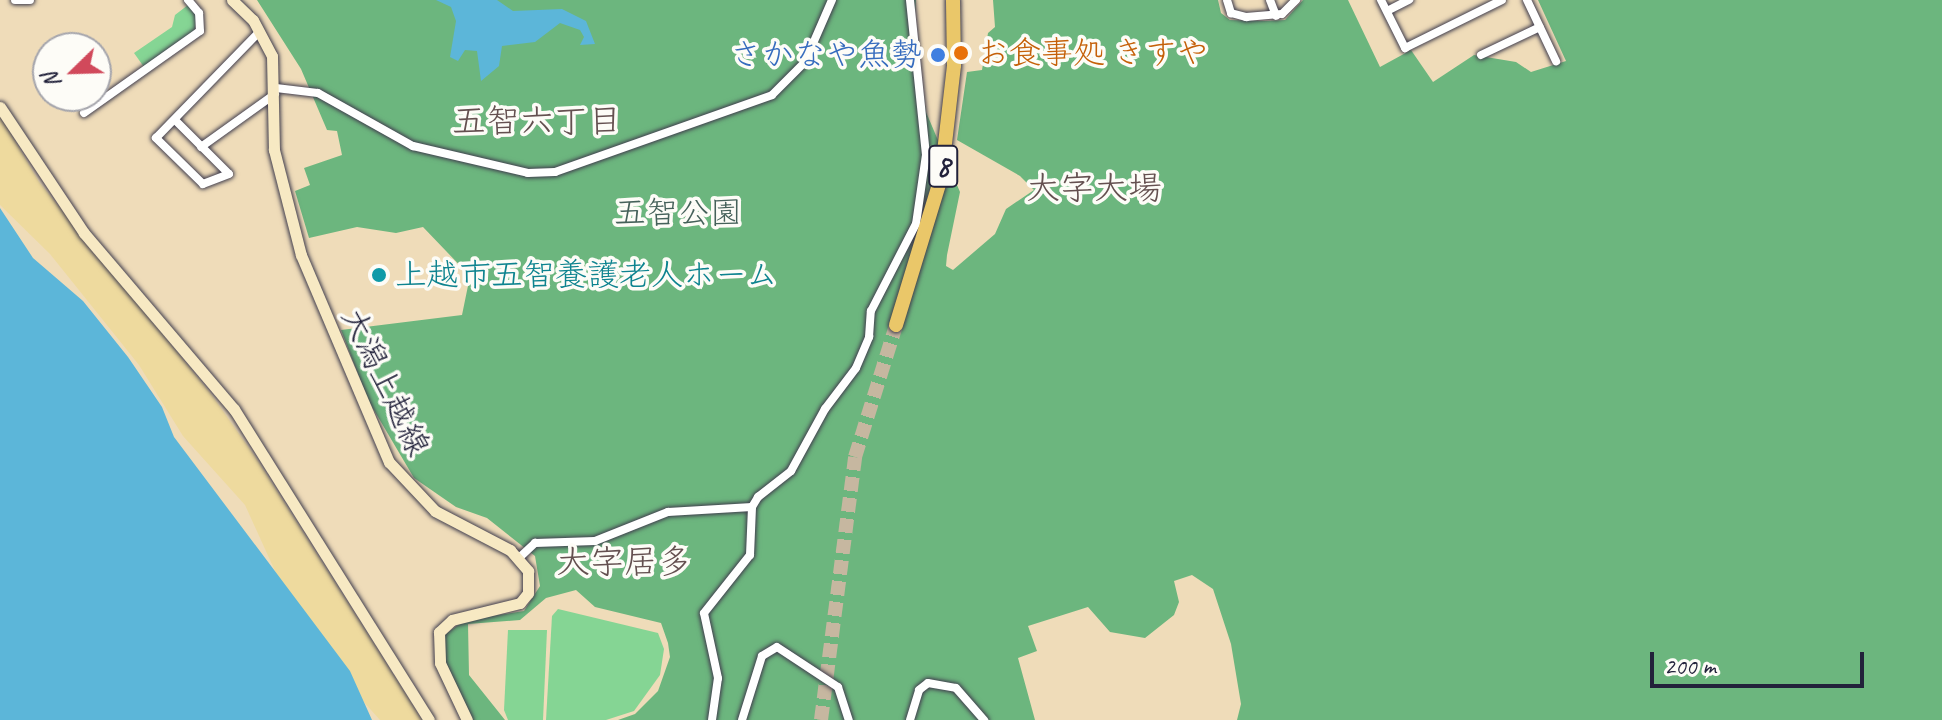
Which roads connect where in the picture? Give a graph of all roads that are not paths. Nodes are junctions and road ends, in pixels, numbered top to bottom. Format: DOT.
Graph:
graph roads {
  1 [pos="15,0"];
  2 [pos="30,0"];
  3 [pos="188,0"];
  4 [pos="232,0"];
  5 [pos="832,0"];
  6 [pos="910,0"];
  7 [pos="953,0"];
  8 [pos="1227,0"];
  9 [pos="1270,0"];
  10 [pos="1296,0"];
  11 [pos="1381,0"];
  12 [pos="1409,0"];
  13 [pos="1502,0"];
  14 [pos="1527,0"];
  15 [pos="1387,11"];
  16 [pos="1276,16"];
  17 [pos="1540,27"];
  18 [pos="260,31"];
  19 [pos="1481,55"];
  20 [pos="1556,61"];
  21 [pos="276,91"];
  22 [pos="0,107"];
  23 [pos="84,113"];
  24 [pos="175,120"];
  25 [pos="201,147"];
  26 [pos="896,325"];
  27 [pos="752,507"];
  28 [pos="520,557"];
  29 [pos="429,720"];
  30 [pos="467,720"];
  31 [pos="712,720"];
  32 [pos="742,720"];
  33 [pos="849,720"];
  34 [pos="910,720"];
  35 [pos="984,720"];
  1 -- 2 [label="street"];
  3 -- 23 [label="street"];
  4 -- 18 [label="main road, 大潟上越線"];
  5 -- 21 [label="street"];
  6 -- 27 [label="street"];
  7 -- 26 [label="highway, 8"];
  8 -- 16 [label="street"];
  9 -- 16 [label="street"];
  10 -- 16 [label="street"];
  11 -- 15 [label="street"];
  12 -- 15 [label="street"];
  13 -- 15 [label="street"];
  14 -- 17 [label="street"];
  17 -- 19 [label="street"];
  17 -- 20 [label="street"];
  18 -- 21 [label="main road, 大潟上越線"];
  18 -- 24 [label="street"];
  21 -- 25 [label="street"];
  21 -- 28 [label="main road, 大潟上越線"];
  22 -- 29 [label="main road"];
  24 -- 25 [label="street"];
  24 -- 25 [label="street"];
  27 -- 28 [label="street"];
  27 -- 31 [label="street"];
  28 -- 30 [label="main road"];
  32 -- 33 [label="street"];
  34 -- 35 [label="street"];
}
